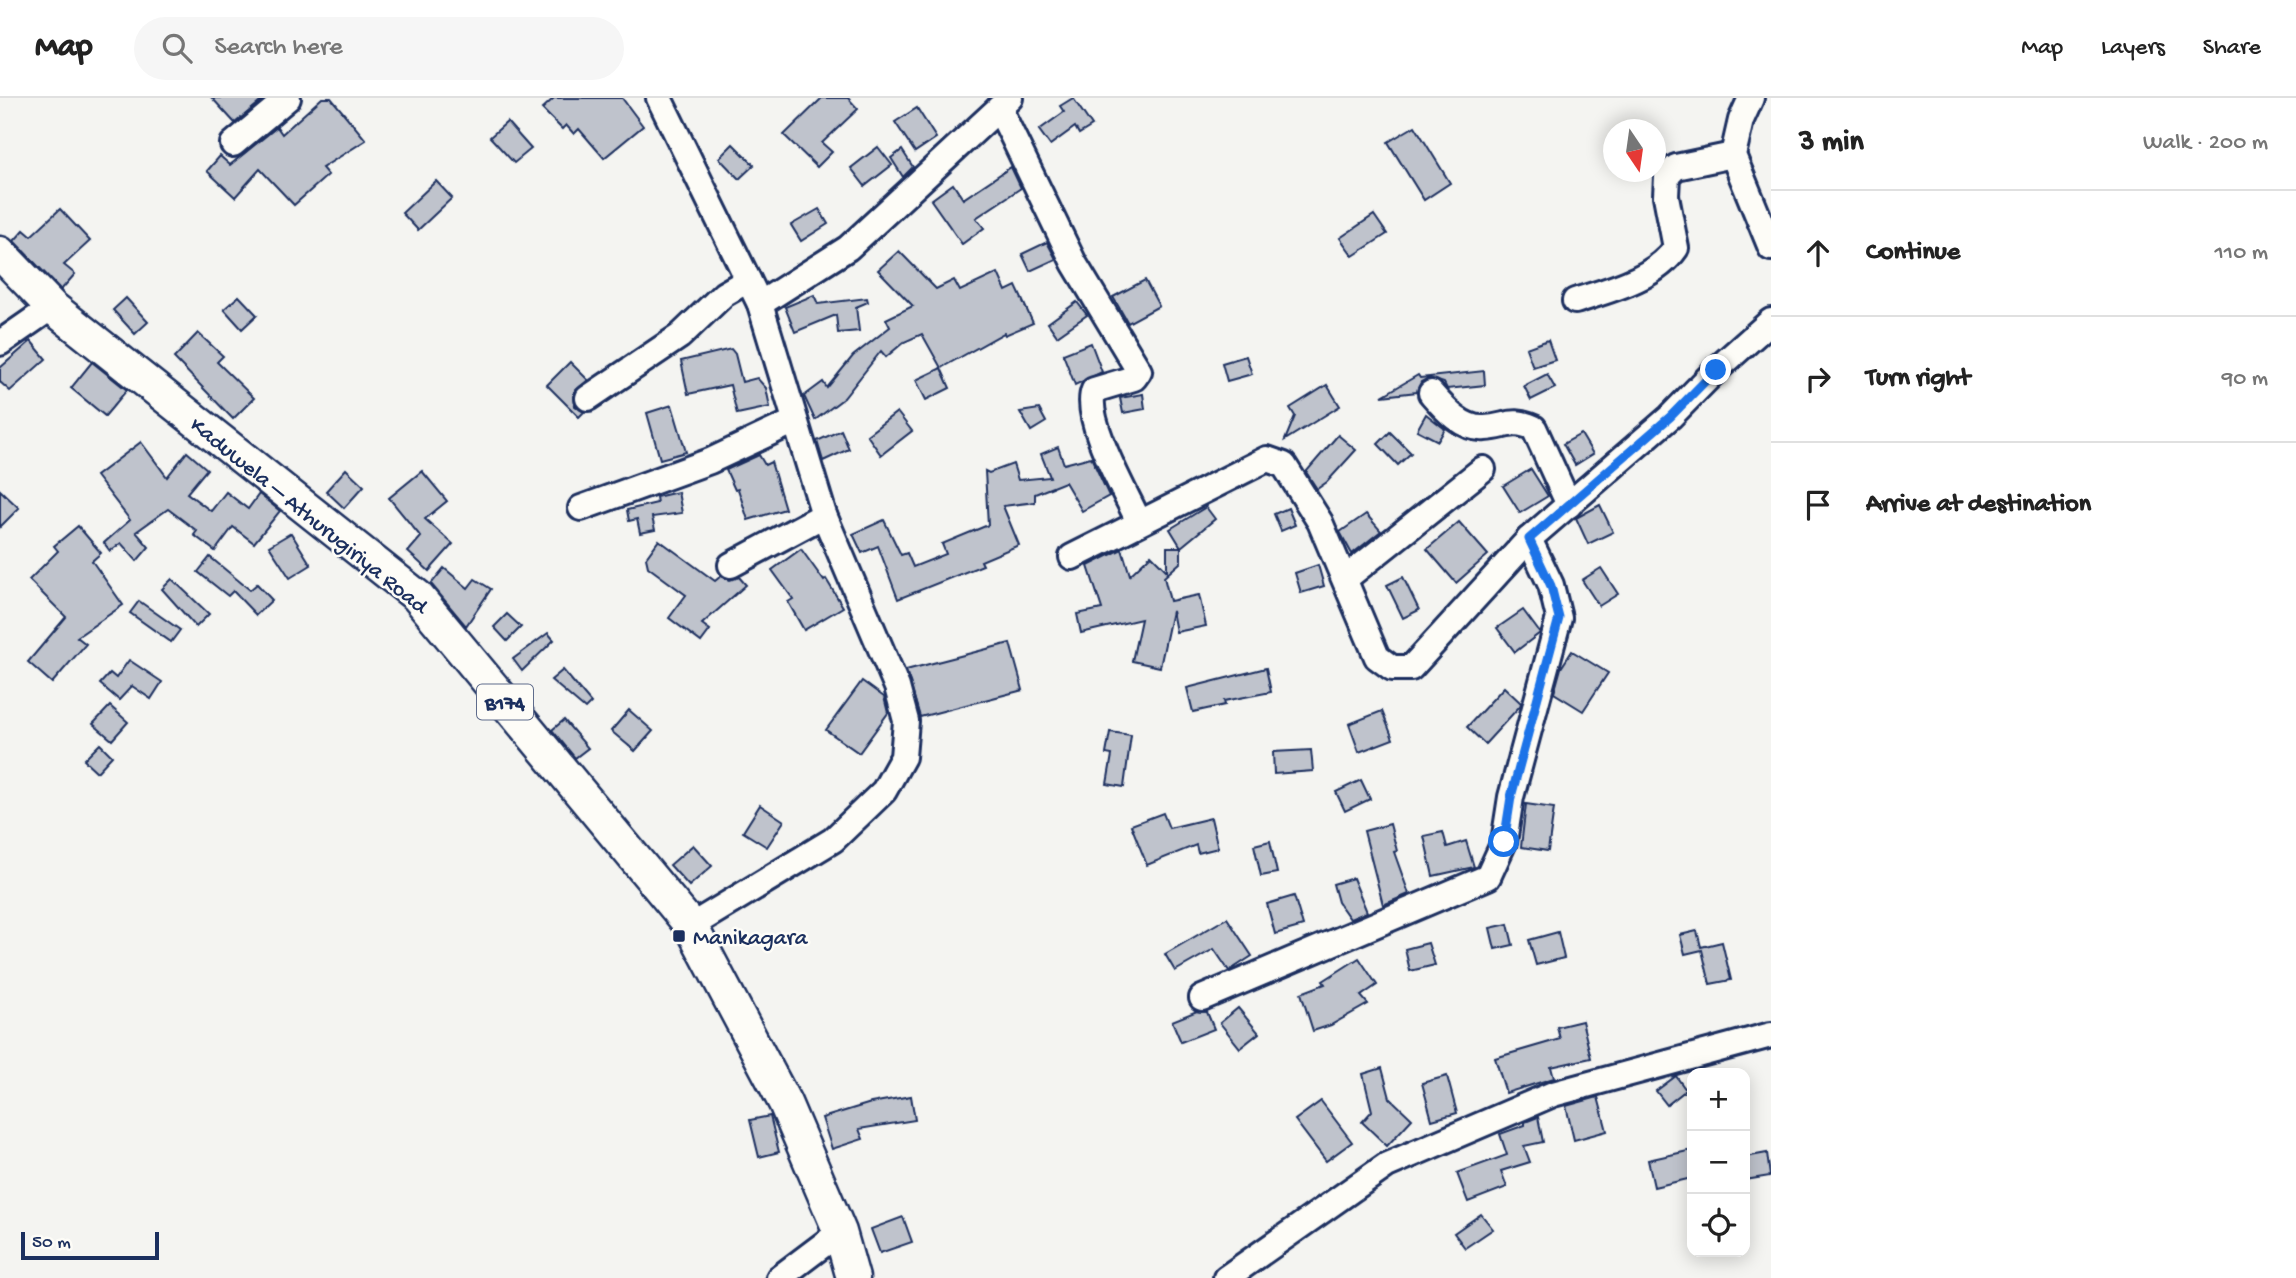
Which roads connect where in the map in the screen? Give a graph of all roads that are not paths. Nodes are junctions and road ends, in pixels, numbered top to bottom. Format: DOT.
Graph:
graph roads {
  1 [pos="288,98"];
  2 [pos="659,98"];
  3 [pos="1751,98"];
  4 [pos="1005,103"];
  5 [pos="233,144"];
  6 [pos="1733,155"];
  7 [pos="1771,248"];
  8 [pos="0,253"];
  9 [pos="748,280"];
  10 [pos="1576,301"];
  11 [pos="760,304"];
  12 [pos="52,307"];
  13 [pos="1771,321"];
  14 [pos="0,343"];
  15 [pos="1431,393"];
  16 [pos="588,398"];
  17 [pos="793,422"];
  18 [pos="1483,470"];
  19 [pos="1569,505"];
  20 [pos="581,508"];
  21 [pos="824,515"];
  22 [pos="1139,522"];
  23 [pos="1529,539"];
  24 [pos="1072,557"];
  25 [pos="731,565"];
  26 [pos="1346,578"];
  27 [pos="691,926"];
  28 [pos="1202,998"];
  29 [pos="1771,1035"];
  30 [pos="840,1232"];
  31 [pos="779,1278"];
  32 [pos="853,1278"];
  33 [pos="1226,1278"];
  1 -- 5 [label="street"];
  2 -- 9 [label="street"];
  3 -- 6 [label="street"];
  4 -- 11 [label="street"];
  4 -- 22 [label="street"];
  6 -- 7 [label="street"];
  6 -- 10 [label="street"];
  8 -- 12 [label="main road, Kaduwela – Athurugiriya Road / B174"];
  9 -- 11 [label="street"];
  9 -- 16 [label="street"];
  11 -- 17 [label="street"];
  12 -- 14 [label="street"];
  12 -- 27 [label="main road, Kaduwela – Athurugiriya Road / B174"];
  13 -- 19 [label="street"];
  15 -- 19 [label="street"];
  17 -- 20 [label="street"];
  17 -- 21 [label="street"];
  18 -- 26 [label="street"];
  19 -- 23 [label="street"];
  21 -- 25 [label="street"];
  21 -- 27 [label="street"];
  22 -- 24 [label="street"];
  22 -- 26 [label="street"];
  23 -- 26 [label="street"];
  23 -- 28 [label="street"];
  27 -- 30 [label="main road, Kaduwela – Athurugiriya Road / B174"];
  29 -- 33 [label="street"];
  30 -- 31 [label="street"];
  30 -- 32 [label="main road, Kaduwela – Athurugiriya Road / B174"];
}
